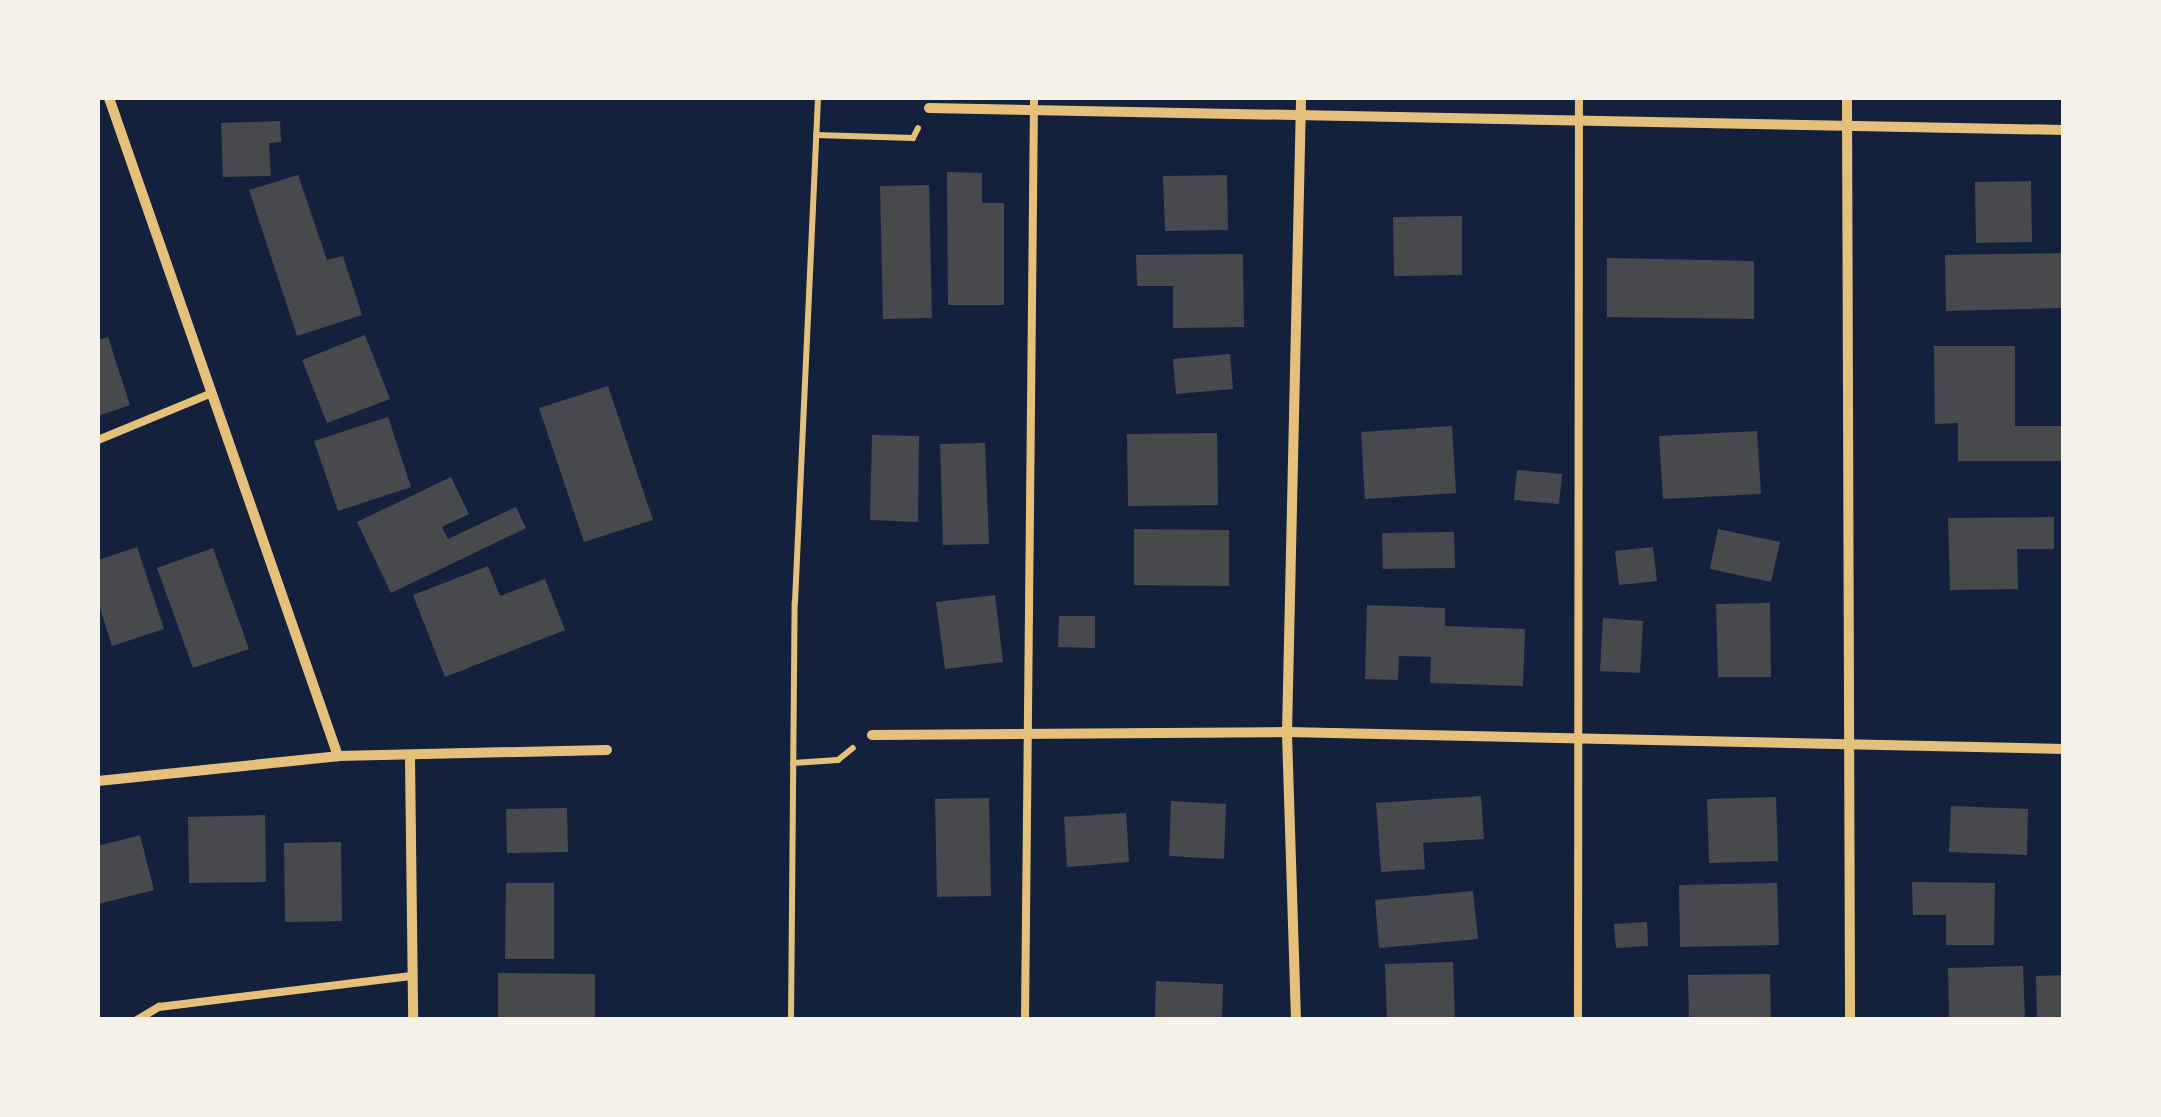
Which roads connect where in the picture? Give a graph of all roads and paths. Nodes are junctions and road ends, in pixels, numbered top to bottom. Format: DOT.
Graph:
graph roads {
  1 [pos="109,98"];
  2 [pos="818,98"];
  3 [pos="1301,98"];
  4 [pos="1579,98"];
  5 [pos="1848,98"];
  6 [pos="1034,104"];
  7 [pos="929,108"];
  8 [pos="1301,116"];
  9 [pos="1578,124"];
  10 [pos="2064,130"];
  11 [pos="1847,132"];
  12 [pos="816,135"];
  13 [pos="212,394"];
  14 [pos="98,440"];
  15 [pos="1287,732"];
  16 [pos="1023,734"];
  17 [pos="872,735"];
  18 [pos="1578,737"];
  19 [pos="1848,742"];
  20 [pos="607,750"];
  21 [pos="2064,750"];
  22 [pos="338,756"];
  23 [pos="410,758"];
  24 [pos="793,763"];
  25 [pos="98,781"];
  26 [pos="413,976"];
  27 [pos="137,1020"];
  28 [pos="414,1020"];
  29 [pos="791,1020"];
  30 [pos="1025,1020"];
  31 [pos="1296,1020"];
  32 [pos="1578,1020"];
  33 [pos="1850,1020"];
  1 -- 13 [label="street"];
  2 -- 12 [label="path"];
  3 -- 8 [label="street"];
  4 -- 9 [label="lane"];
  5 -- 11 [label="street"];
  6 -- 7 [label="street"];
  6 -- 8 [label="street"];
  6 -- 16 [label="lane"];
  7 -- 12 [label="path"];
  8 -- 9 [label="street"];
  8 -- 15 [label="street"];
  9 -- 11 [label="street"];
  9 -- 18 [label="lane"];
  10 -- 11 [label="street"];
  11 -- 19 [label="street"];
  12 -- 24 [label="path"];
  13 -- 14 [label="lane"];
  13 -- 22 [label="street"];
  15 -- 16 [label="street"];
  15 -- 18 [label="street"];
  15 -- 31 [label="street"];
  16 -- 17 [label="street"];
  16 -- 30 [label="lane"];
  17 -- 24 [label="path"];
  18 -- 19 [label="street"];
  18 -- 32 [label="lane"];
  19 -- 21 [label="street"];
  19 -- 33 [label="street"];
  20 -- 23 [label="street"];
  22 -- 23 [label="street"];
  22 -- 25 [label="street"];
  23 -- 26 [label="street"];
  24 -- 29 [label="path"];
  26 -- 27 [label="lane"];
  26 -- 28 [label="street"];
}
